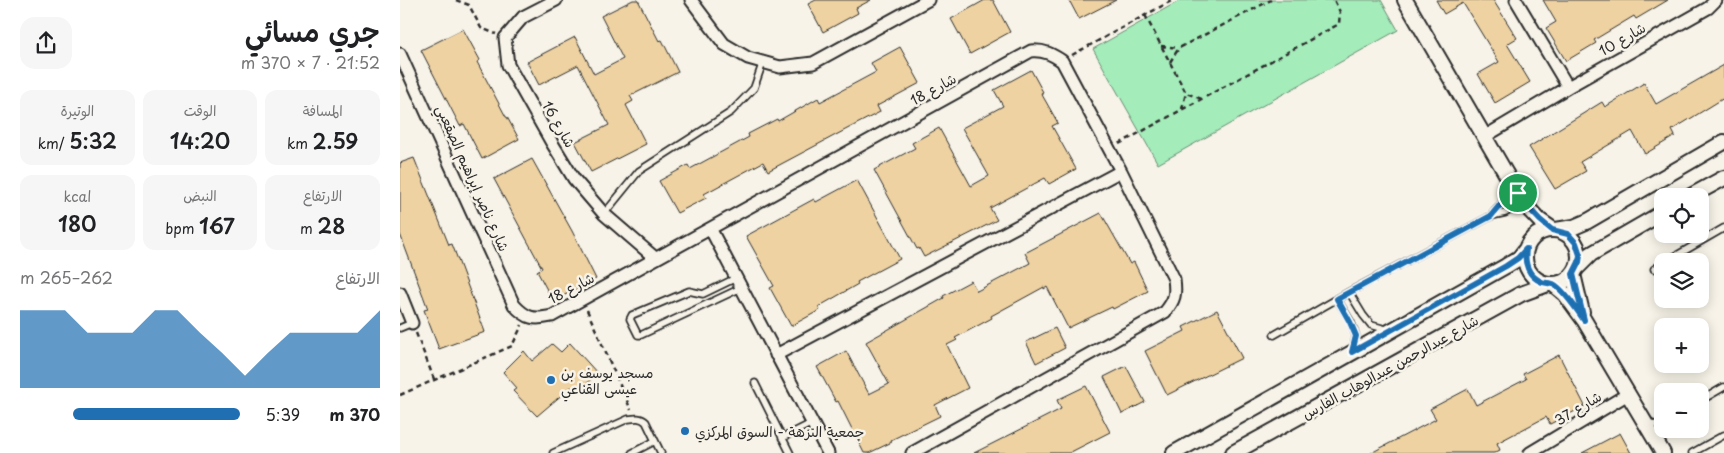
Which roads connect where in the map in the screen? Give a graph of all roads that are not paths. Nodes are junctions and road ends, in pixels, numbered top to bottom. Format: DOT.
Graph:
graph roads {
  1 [pos="556,0"];
  2 [pos="691,0"];
  3 [pos="928,0"];
  4 [pos="1405,0"];
  5 [pos="1516,0"];
  6 [pos="1718,1"];
  7 [pos="400,54"];
  8 [pos="763,62"];
  9 [pos="1568,87"];
  10 [pos="1484,137"];
  11 [pos="1724,142"];
  12 [pos="1121,172"];
  13 [pos="1724,178"];
  14 [pos="1706,188"];
  15 [pos="1521,198"];
  16 [pos="604,214"];
  17 [pos="1491,216"];
  18 [pos="1654,217"];
  19 [pos="1724,228"];
  20 [pos="711,230"];
  21 [pos="1554,230"];
  22 [pos="1528,245"];
  23 [pos="1681,253"];
  24 [pos="655,258"];
  25 [pos="1575,271"];
  26 [pos="739,283"];
  27 [pos="1550,284"];
  28 [pos="400,292"];
  29 [pos="1349,292"];
  30 [pos="703,294"];
  31 [pos="1337,299"];
  32 [pos="708,304"];
  33 [pos="524,315"];
  34 [pos="1584,320"];
  35 [pos="412,323"];
  36 [pos="400,328"];
  37 [pos="1391,331"];
  38 [pos="1274,335"];
  39 [pos="1352,352"];
  40 [pos="776,355"];
  41 [pos="755,382"];
  42 [pos="1724,387"];
  43 [pos="1628,394"];
  44 [pos="1709,396"];
  45 [pos="812,423"];
  46 [pos="1654,425"];
  47 [pos="1647,426"];
  48 [pos="1724,435"];
  49 [pos="782,438"];
  50 [pos="655,441"];
  51 [pos="1544,450"];
  52 [pos="553,453"];
  53 [pos="632,453"];
  54 [pos="661,453"];
  55 [pos="790,453"];
  56 [pos="828,453"];
  57 [pos="912,453"];
  58 [pos="1174,453"];
  59 [pos="1233,453"];
  60 [pos="1530,453"];
  61 [pos="1663,453"];
  62 [pos="1692,453"];
  1 -- 16 [label="street, شارع 16"];
  2 -- 8 [label="street"];
  3 -- 8 [label="street"];
  4 -- 10 [label="street"];
  5 -- 9 [label="street"];
  6 -- 9 [label="street, شارع 10"];
  7 -- 33 [label="street, شارع ناصر إبراهيم الصقعبي"];
  8 -- 16 [label="lane"];
  9 -- 10 [label="street, شارع 10"];
  10 -- 15 [label="street"];
  11 -- 21 [label="street"];
  12 -- 20 [label="street, شارع 18"];
  12 -- 40 [label="street"];
  12 -- 57 [label="street"];
  13 -- 14 [label="street"];
  15 -- 17 [label="lane"];
  15 -- 17 [label="lane"];
  15 -- 21 [label="street"];
  15 -- 22 [label="street"];
  16 -- 24 [label="street, شارع 16"];
  17 -- 29 [label="lane"];
  18 -- 25 [label="street"];
  19 -- 23 [label="lane"];
  20 -- 24 [label="street, شارع 18"];
  20 -- 26 [label="street"];
  21 -- 22 [label="street"];
  21 -- 25 [label="street"];
  22 -- 27 [label="street"];
  22 -- 37 [label="street"];
  24 -- 33 [label="street, شارع 18"];
  25 -- 27 [label="street"];
  25 -- 34 [label="street"];
  26 -- 30 [label="lane"];
  26 -- 32 [label="lane"];
  26 -- 40 [label="street"];
  27 -- 34 [label="street"];
  27 -- 59 [label="street, شارع عبدالرحمن عبدالوهاب الفارس"];
  28 -- 35 [label="street"];
  29 -- 31 [label="lane"];
  29 -- 37 [label="lane"];
  30 -- 32 [label="lane"];
  30 -- 32 [label="lane"];
  31 -- 38 [label="lane"];
  31 -- 39 [label="lane"];
  34 -- 43 [label="street"];
  35 -- 36 [label="lane"];
  37 -- 39 [label="street"];
  39 -- 58 [label="street"];
  40 -- 45 [label="street"];
  41 -- 49 [label="lane"];
  42 -- 44 [label="lane"];
  43 -- 47 [label="street"];
  43 -- 51 [label="street, شارع 37"];
  45 -- 49 [label="lane"];
  45 -- 56 [label="street"];
  46 -- 47 [label="lane"];
  47 -- 61 [label="street"];
  48 -- 62 [label="lane"];
  49 -- 55 [label="lane"];
  50 -- 52 [label="lane"];
  50 -- 53 [label="lane"];
  50 -- 54 [label="lane"];
  51 -- 60 [label="street, شارع 37"];
}
